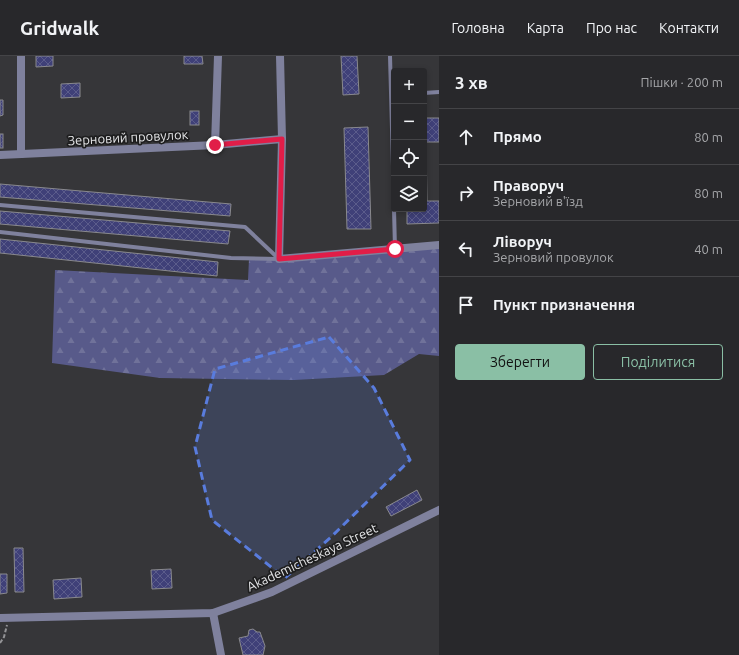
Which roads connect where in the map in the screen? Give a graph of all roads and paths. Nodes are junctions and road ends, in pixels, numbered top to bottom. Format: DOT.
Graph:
graph roads {
  1 [pos="21,56"];
  2 [pos="218,56"];
  3 [pos="280,56"];
  4 [pos="390,56"];
  5 [pos="391,76"];
  6 [pos="439,92"];
  7 [pos="427,93"];
  8 [pos="392,104"];
  9 [pos="282,139"];
  10 [pos="215,145"];
  11 [pos="0,154"];
  12 [pos="21,154"];
  13 [pos="393,176"];
  14 [pos="0,205"];
  15 [pos="394,212"];
  16 [pos="0,232"];
  17 [pos="439,245"];
  18 [pos="395,249"];
  19 [pos="279,259"];
  20 [pos="439,510"];
  21 [pos="213,613"];
  22 [pos="3,618"];
  23 [pos="0,642"];
  24 [pos="221,655"];
  1 -- 12 [label="street"];
  2 -- 10 [label="street"];
  3 -- 9 [label="street"];
  4 -- 5 [label="lane"];
  6 -- 7 [label="lane"];
  8 -- 13 [label="lane"];
  9 -- 10 [label="street, Зерновий провулок"];
  9 -- 19 [label="street"];
  10 -- 12 [label="street, Зерновий провулок"];
  11 -- 12 [label="street, Зерновий провулок"];
  14 -- 19 [label="lane"];
  15 -- 18 [label="lane"];
  16 -- 19 [label="lane"];
  17 -- 18 [label="street"];
  18 -- 19 [label="street"];
  20 -- 21 [label="street, Akademicheskaya Street"];
  21 -- 22 [label="street, Akademicheskaya Street"];
  21 -- 24 [label="street"];
  22 -- 23 [label="path"];
}
